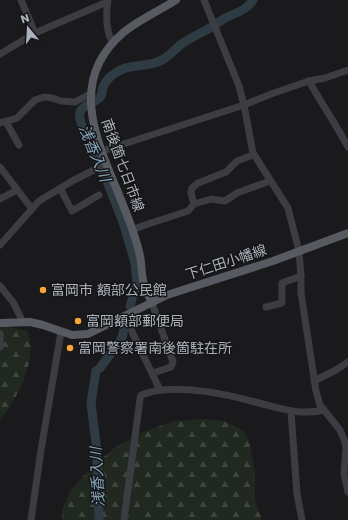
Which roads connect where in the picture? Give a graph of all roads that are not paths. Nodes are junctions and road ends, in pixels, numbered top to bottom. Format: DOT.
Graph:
graph roads {
  1 [pos="21,0"];
  2 [pos="176,0"];
  3 [pos="204,0"];
  4 [pos="108,1"];
  5 [pos="35,33"];
  6 [pos="113,43"];
  7 [pos="0,54"];
  8 [pos="348,70"];
  9 [pos="309,81"];
  10 [pos="90,96"];
  11 [pos="244,105"];
  12 [pos="3,123"];
  13 [pos="19,145"];
  14 [pos="348,147"];
  15 [pos="102,152"];
  16 [pos="253,155"];
  17 [pos="102,166"];
  18 [pos="0,167"];
  19 [pos="270,181"];
  20 [pos="60,188"];
  21 [pos="17,190"];
  22 [pos="99,195"];
  23 [pos="0,199"];
  24 [pos="194,204"];
  25 [pos="32,209"];
  26 [pos="132,230"];
  27 [pos="348,234"];
  28 [pos="0,245"];
  29 [pos="299,251"];
  30 [pos="301,276"];
  31 [pos="0,286"];
  32 [pos="152,303"];
  33 [pos="266,307"];
  34 [pos="127,316"];
  35 [pos="23,322"];
  36 [pos="0,323"];
  37 [pos="61,332"];
  38 [pos="0,334"];
  39 [pos="0,347"];
  40 [pos="348,362"];
  41 [pos="153,373"];
  42 [pos="314,381"];
  43 [pos="160,390"];
  44 [pos="324,410"];
  45 [pos="291,412"];
  46 [pos="348,492"];
  47 [pos="31,520"];
  48 [pos="124,520"];
  49 [pos="302,520"];
  1 -- 5 [label="street"];
  2 -- 6 [label="main road, 南後箇七日市線"];
  3 -- 11 [label="street"];
  4 -- 5 [label="street"];
  4 -- 6 [label="street"];
  5 -- 7 [label="street"];
  6 -- 10 [label="main road, 南後箇七日市線"];
  8 -- 9 [label="street"];
  9 -- 11 [label="street"];
  9 -- 14 [label="street"];
  10 -- 12 [label="street"];
  10 -- 15 [label="main road, 南後箇七日市線"];
  11 -- 15 [label="street"];
  11 -- 16 [label="street"];
  12 -- 13 [label="street"];
  15 -- 17 [label="main road, 南後箇七日市線"];
  16 -- 19 [label="street"];
  16 -- 24 [label="street"];
  17 -- 20 [label="street"];
  17 -- 26 [label="main road, 南後箇七日市線"];
  18 -- 21 [label="street"];
  19 -- 24 [label="street"];
  19 -- 29 [label="street"];
  20 -- 22 [label="street"];
  20 -- 25 [label="street"];
  21 -- 23 [label="street"];
  21 -- 25 [label="street"];
  24 -- 26 [label="street"];
  25 -- 28 [label="street"];
  26 -- 32 [label="main road, 南後箇七日市線"];
  27 -- 29 [label="main road, 下仁田小幡線"];
  29 -- 30 [label="street"];
  29 -- 32 [label="main road, 下仁田小幡線"];
  30 -- 33 [label="street"];
  30 -- 42 [label="street"];
  31 -- 35 [label="street"];
  32 -- 34 [label="main road, 下仁田小幡線"];
  32 -- 41 [label="street"];
  34 -- 37 [label="main road, 下仁田小幡線"];
  34 -- 41 [label="street"];
  35 -- 36 [label="main road, 下仁田小幡線"];
  35 -- 37 [label="main road, 下仁田小幡線"];
  37 -- 47 [label="street"];
  38 -- 39 [label="street"];
  40 -- 42 [label="street"];
  41 -- 43 [label="street"];
  42 -- 44 [label="street"];
  43 -- 45 [label="street"];
  43 -- 48 [label="street"];
  44 -- 45 [label="street"];
  44 -- 46 [label="street"];
  45 -- 49 [label="street"];
}
